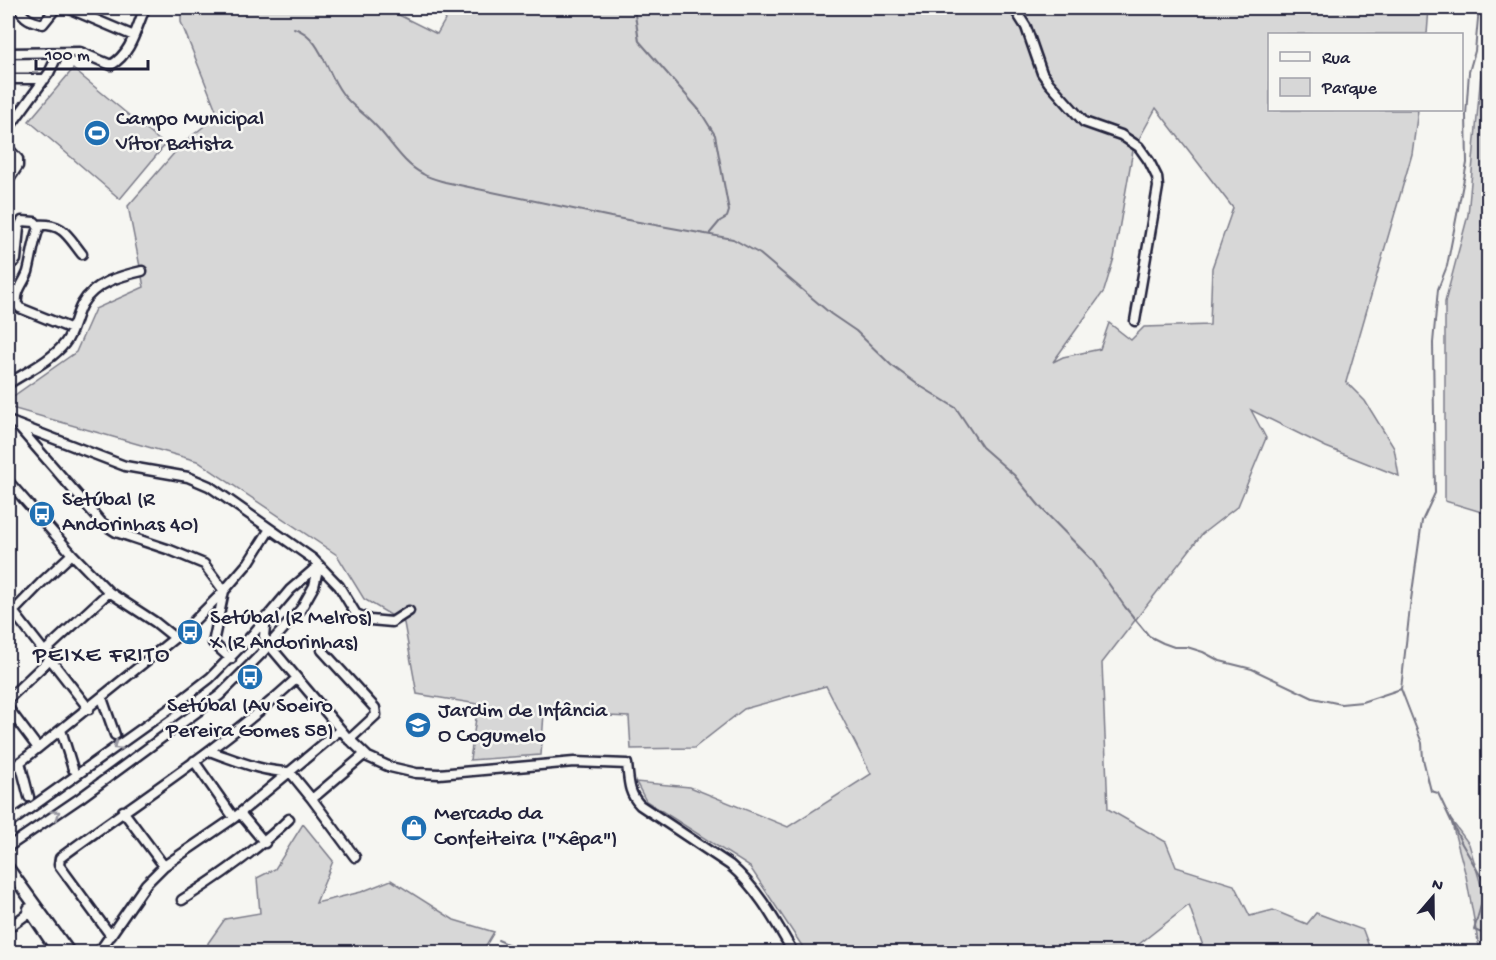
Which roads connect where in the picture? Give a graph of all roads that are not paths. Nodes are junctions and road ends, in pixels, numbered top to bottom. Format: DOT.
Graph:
graph roads {
  1 [pos="19,8"];
  2 [pos="56,8"];
  3 [pos="68,8"];
  4 [pos="145,8"];
  5 [pos="1014,8"];
  6 [pos="134,36"];
  7 [pos="8,53"];
  8 [pos="58,54"];
  9 [pos="8,79"];
  10 [pos="45,79"];
  11 [pos="8,129"];
  12 [pos="8,151"];
  13 [pos="8,182"];
  14 [pos="37,225"];
  15 [pos="82,254"];
  16 [pos="8,266"];
  17 [pos="142,271"];
  18 [pos="1136,321"];
  19 [pos="72,329"];
  20 [pos="8,384"];
  21 [pos="12,422"];
  22 [pos="52,438"];
  23 [pos="42,454"];
  24 [pos="8,481"];
  25 [pos="270,530"];
  26 [pos="72,554"];
  27 [pos="319,565"];
  28 [pos="224,591"];
  29 [pos="110,592"];
  30 [pos="286,595"];
  31 [pos="301,609"];
  32 [pos="9,611"];
  33 [pos="409,611"];
  34 [pos="266,617"];
  35 [pos="175,638"];
  36 [pos="269,645"];
  37 [pos="322,650"];
  38 [pos="47,656"];
  39 [pos="231,659"];
  40 [pos="297,678"];
  41 [pos="102,698"];
  42 [pos="8,699"];
  43 [pos="89,709"];
  44 [pos="9,712"];
  45 [pos="61,730"];
  46 [pos="340,730"];
  47 [pos="115,735"];
  48 [pos="349,740"];
  49 [pos="38,748"];
  50 [pos="209,751"];
  51 [pos="365,754"];
  52 [pos="194,761"];
  53 [pos="20,762"];
  54 [pos="73,769"];
  55 [pos="8,771"];
  56 [pos="290,772"];
  57 [pos="29,797"];
  58 [pos="312,799"];
  59 [pos="123,812"];
  60 [pos="237,816"];
  61 [pos="289,819"];
  62 [pos="8,825"];
  63 [pos="265,843"];
  64 [pos="8,847"];
  65 [pos="355,857"];
  66 [pos="164,866"];
  67 [pos="8,868"];
  68 [pos="8,880"];
  69 [pos="182,900"];
  70 [pos="30,912"];
  71 [pos="8,928"];
  72 [pos="111,936"];
  73 [pos="58,952"];
  74 [pos="69,952"];
  75 [pos="99,952"];
  76 [pos="793,952"];
  1 -- 2 [label="street"];
  3 -- 6 [label="street"];
  4 -- 6 [label="street"];
  5 -- 18 [label="street"];
  6 -- 8 [label="street"];
  7 -- 8 [label="street"];
  8 -- 10 [label="street"];
  9 -- 10 [label="street"];
  10 -- 11 [label="street"];
  12 -- 13 [label="street"];
  14 -- 15 [label="street"];
  14 -- 16 [label="street"];
  14 -- 19 [label="street"];
  17 -- 19 [label="street"];
  19 -- 20 [label="street"];
  21 -- 22 [label="street"];
  21 -- 23 [label="street"];
  22 -- 23 [label="street"];
  22 -- 25 [label="street"];
  23 -- 28 [label="street"];
  24 -- 26 [label="street"];
  25 -- 27 [label="street"];
  25 -- 28 [label="street"];
  26 -- 29 [label="street"];
  26 -- 32 [label="street"];
  27 -- 30 [label="street"];
  27 -- 31 [label="street"];
  27 -- 33 [label="street"];
  28 -- 35 [label="street"];
  28 -- 39 [label="street"];
  29 -- 35 [label="street"];
  29 -- 38 [label="street"];
  30 -- 31 [label="street"];
  30 -- 34 [label="street"];
  31 -- 36 [label="street"];
  32 -- 38 [label="street"];
  34 -- 36 [label="street"];
  34 -- 39 [label="street"];
  35 -- 41 [label="street"];
  36 -- 40 [label="street"];
  64 -- 36 [label="street, one-way"];
  37 -- 48 [label="street"];
  38 -- 42 [label="street"];
  38 -- 43 [label="street"];
  39 -- 62 [label="street, one-way"];
  40 -- 46 [label="street"];
  40 -- 50 [label="street"];
  41 -- 43 [label="street"];
  41 -- 47 [label="street"];
  43 -- 45 [label="street"];
  44 -- 49 [label="street"];
  45 -- 49 [label="street"];
  45 -- 54 [label="street"];
  46 -- 48 [label="street"];
  46 -- 56 [label="street"];
  48 -- 51 [label="street"];
  49 -- 53 [label="street"];
  50 -- 52 [label="street"];
  50 -- 56 [label="street"];
  51 -- 58 [label="street"];
  51 -- 76 [label="street"];
  52 -- 59 [label="street"];
  52 -- 60 [label="street"];
  53 -- 55 [label="street"];
  53 -- 57 [label="street"];
  56 -- 58 [label="street"];
  56 -- 60 [label="street"];
  58 -- 65 [label="street"];
  59 -- 66 [label="street"];
  59 -- 72 [label="street"];
  60 -- 63 [label="street"];
  60 -- 66 [label="street"];
  61 -- 63 [label="street"];
  63 -- 69 [label="street"];
  66 -- 72 [label="street"];
  67 -- 74 [label="main road"];
  68 -- 70 [label="main road"];
  70 -- 71 [label="street"];
  70 -- 73 [label="main road"];
  72 -- 75 [label="street"];
}
